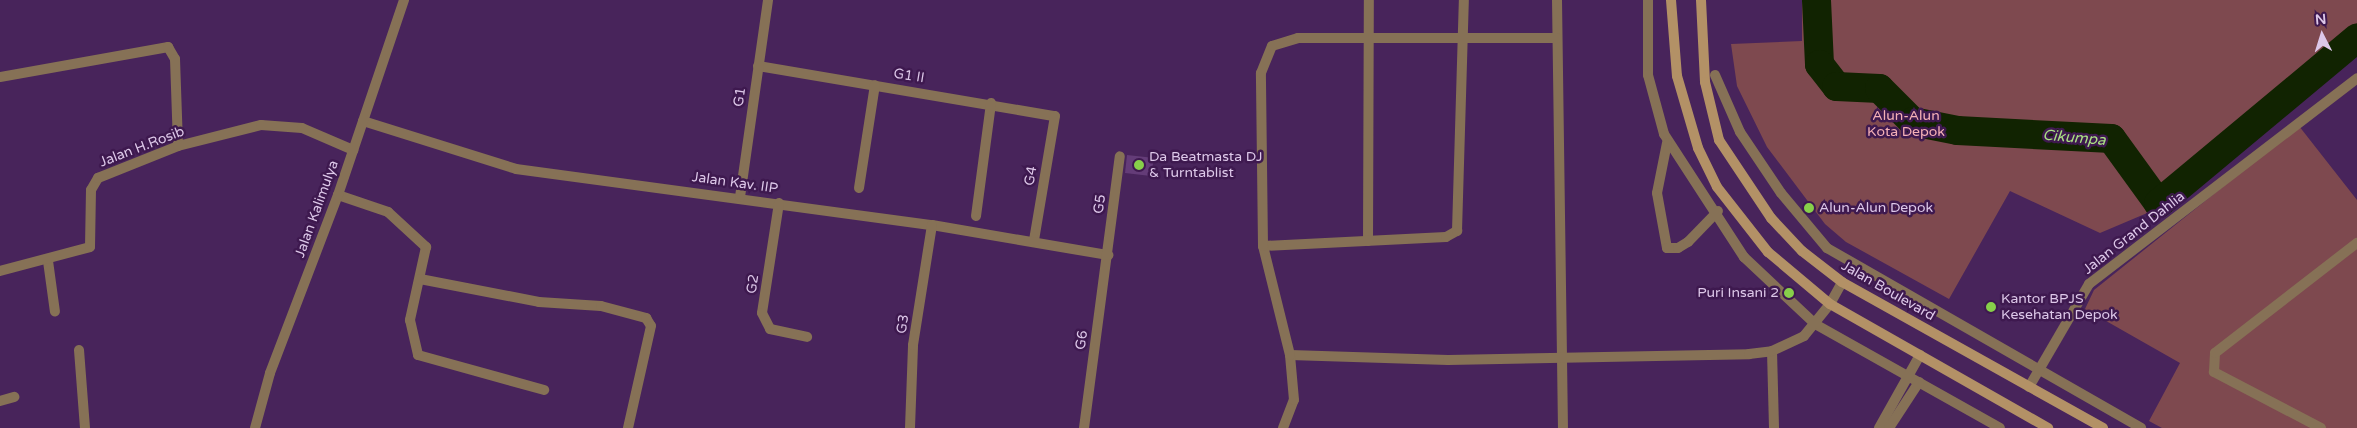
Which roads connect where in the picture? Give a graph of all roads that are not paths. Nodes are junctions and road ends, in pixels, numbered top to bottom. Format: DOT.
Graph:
graph roads {
  1 [pos="404,0"];
  2 [pos="768,0"];
  3 [pos="1369,0"];
  4 [pos="1464,0"];
  5 [pos="1557,0"];
  6 [pos="1648,0"];
  7 [pos="1671,0"];
  8 [pos="1701,0"];
  9 [pos="1557,38"];
  10 [pos="1371,40"];
  11 [pos="1463,40"];
  12 [pos="758,66"];
  13 [pos="1715,75"];
  14 [pos="0,77"];
  15 [pos="2357,78"];
  16 [pos="875,85"];
  17 [pos="991,103"];
  18 [pos="1055,116"];
  19 [pos="363,120"];
  20 [pos="1667,143"];
  21 [pos="178,146"];
  22 [pos="352,150"];
  23 [pos="1120,156"];
  24 [pos="859,188"];
  25 [pos="338,195"];
  26 [pos="740,197"];
  27 [pos="779,203"];
  28 [pos="1718,211"];
  29 [pos="976,216"];
  30 [pos="932,225"];
  31 [pos="1034,240"];
  32 [pos="1368,241"];
  33 [pos="2357,243"];
  34 [pos="1263,246"];
  35 [pos="1108,255"];
  36 [pos="48,261"];
  37 [pos="0,271"];
  38 [pos="420,279"];
  39 [pos="1842,282"];
  40 [pos="1830,304"];
  41 [pos="55,312"];
  42 [pos="1815,324"];
  43 [pos="807,337"];
  44 [pos="79,350"];
  45 [pos="1772,351"];
  46 [pos="1290,355"];
  47 [pos="1920,355"];
  48 [pos="1563,357"];
  49 [pos="2037,369"];
  50 [pos="1908,376"];
  51 [pos="1918,382"];
  52 [pos="2029,387"];
  53 [pos="544,390"];
  54 [pos="14,397"];
  55 [pos="0,401"];
  56 [pos="85,428"];
  57 [pos="255,428"];
  58 [pos="628,428"];
  59 [pos="910,428"];
  60 [pos="1084,428"];
  61 [pos="1283,428"];
  62 [pos="1562,428"];
  63 [pos="1774,428"];
  64 [pos="1879,428"];
  65 [pos="1889,428"];
  66 [pos="2000,428"];
  67 [pos="2048,428"];
  68 [pos="2103,428"];
  69 [pos="2141,428"];
  70 [pos="2321,428"];
  1 -- 19 [label="street, Jalan Kalimulya"];
  2 -- 12 [label="street, G1"];
  3 -- 10 [label="street"];
  4 -- 11 [label="street"];
  5 -- 9 [label="street"];
  6 -- 20 [label="street"];
  7 -- 40 [label="main road"];
  8 -- 39 [label="main road, Jalan Boulevard"];
  9 -- 11 [label="street"];
  9 -- 48 [label="street"];
  10 -- 11 [label="street"];
  10 -- 32 [label="street"];
  10 -- 34 [label="street"];
  11 -- 32 [label="street"];
  12 -- 16 [label="street, G1 II"];
  12 -- 26 [label="street, G1"];
  13 -- 49 [label="street"];
  14 -- 21 [label="street"];
  15 -- 49 [label="street, Jalan Grand Dahlia"];
  16 -- 17 [label="street, G1 II"];
  16 -- 24 [label="street"];
  17 -- 18 [label="street, G1 II"];
  17 -- 29 [label="street"];
  18 -- 31 [label="street, G4"];
  19 -- 22 [label="street, Jalan Kalimulya"];
  19 -- 26 [label="street, Jalan Kav. IIP"];
  20 -- 28 [label="street"];
  20 -- 28 [label="street"];
  21 -- 22 [label="street, Jalan H.Rosib"];
  21 -- 36 [label="street, Jalan H.Rosib"];
  22 -- 25 [label="street, Jalan Kalimulya"];
  23 -- 35 [label="street, G5"];
  25 -- 38 [label="street"];
  25 -- 57 [label="street, Jalan Kalimulya"];
  26 -- 27 [label="street, Jalan Kav. IIP"];
  27 -- 30 [label="street, Jalan Kav. IIP"];
  27 -- 43 [label="street, G2"];
  28 -- 42 [label="street"];
  30 -- 31 [label="street, Jalan Kav. IIP"];
  30 -- 59 [label="street, G3"];
  31 -- 35 [label="street, Jalan Kav. IIP"];
  32 -- 34 [label="street"];
  33 -- 70 [label="street"];
  34 -- 46 [label="street"];
  35 -- 60 [label="street, G6"];
  36 -- 37 [label="street, Jalan H.Rosib"];
  36 -- 41 [label="street"];
  38 -- 53 [label="street"];
  38 -- 58 [label="street"];
  39 -- 40 [label="street"];
  39 -- 52 [label="main road, Jalan Boulevard"];
  40 -- 42 [label="street"];
  40 -- 47 [label="main road"];
  42 -- 45 [label="street"];
  42 -- 50 [label="street"];
  44 -- 56 [label="street"];
  45 -- 48 [label="street"];
  45 -- 63 [label="street"];
  46 -- 48 [label="street"];
  46 -- 61 [label="street"];
  47 -- 50 [label="street"];
  47 -- 67 [label="main road"];
  48 -- 62 [label="street"];
  49 -- 52 [label="street, Jalan Grand Dahlia"];
  49 -- 69 [label="street"];
  50 -- 51 [label="street"];
  50 -- 64 [label="street"];
  51 -- 65 [label="street"];
  51 -- 66 [label="street"];
  52 -- 68 [label="main road, Jalan Boulevard"];
  54 -- 55 [label="street"];
}
